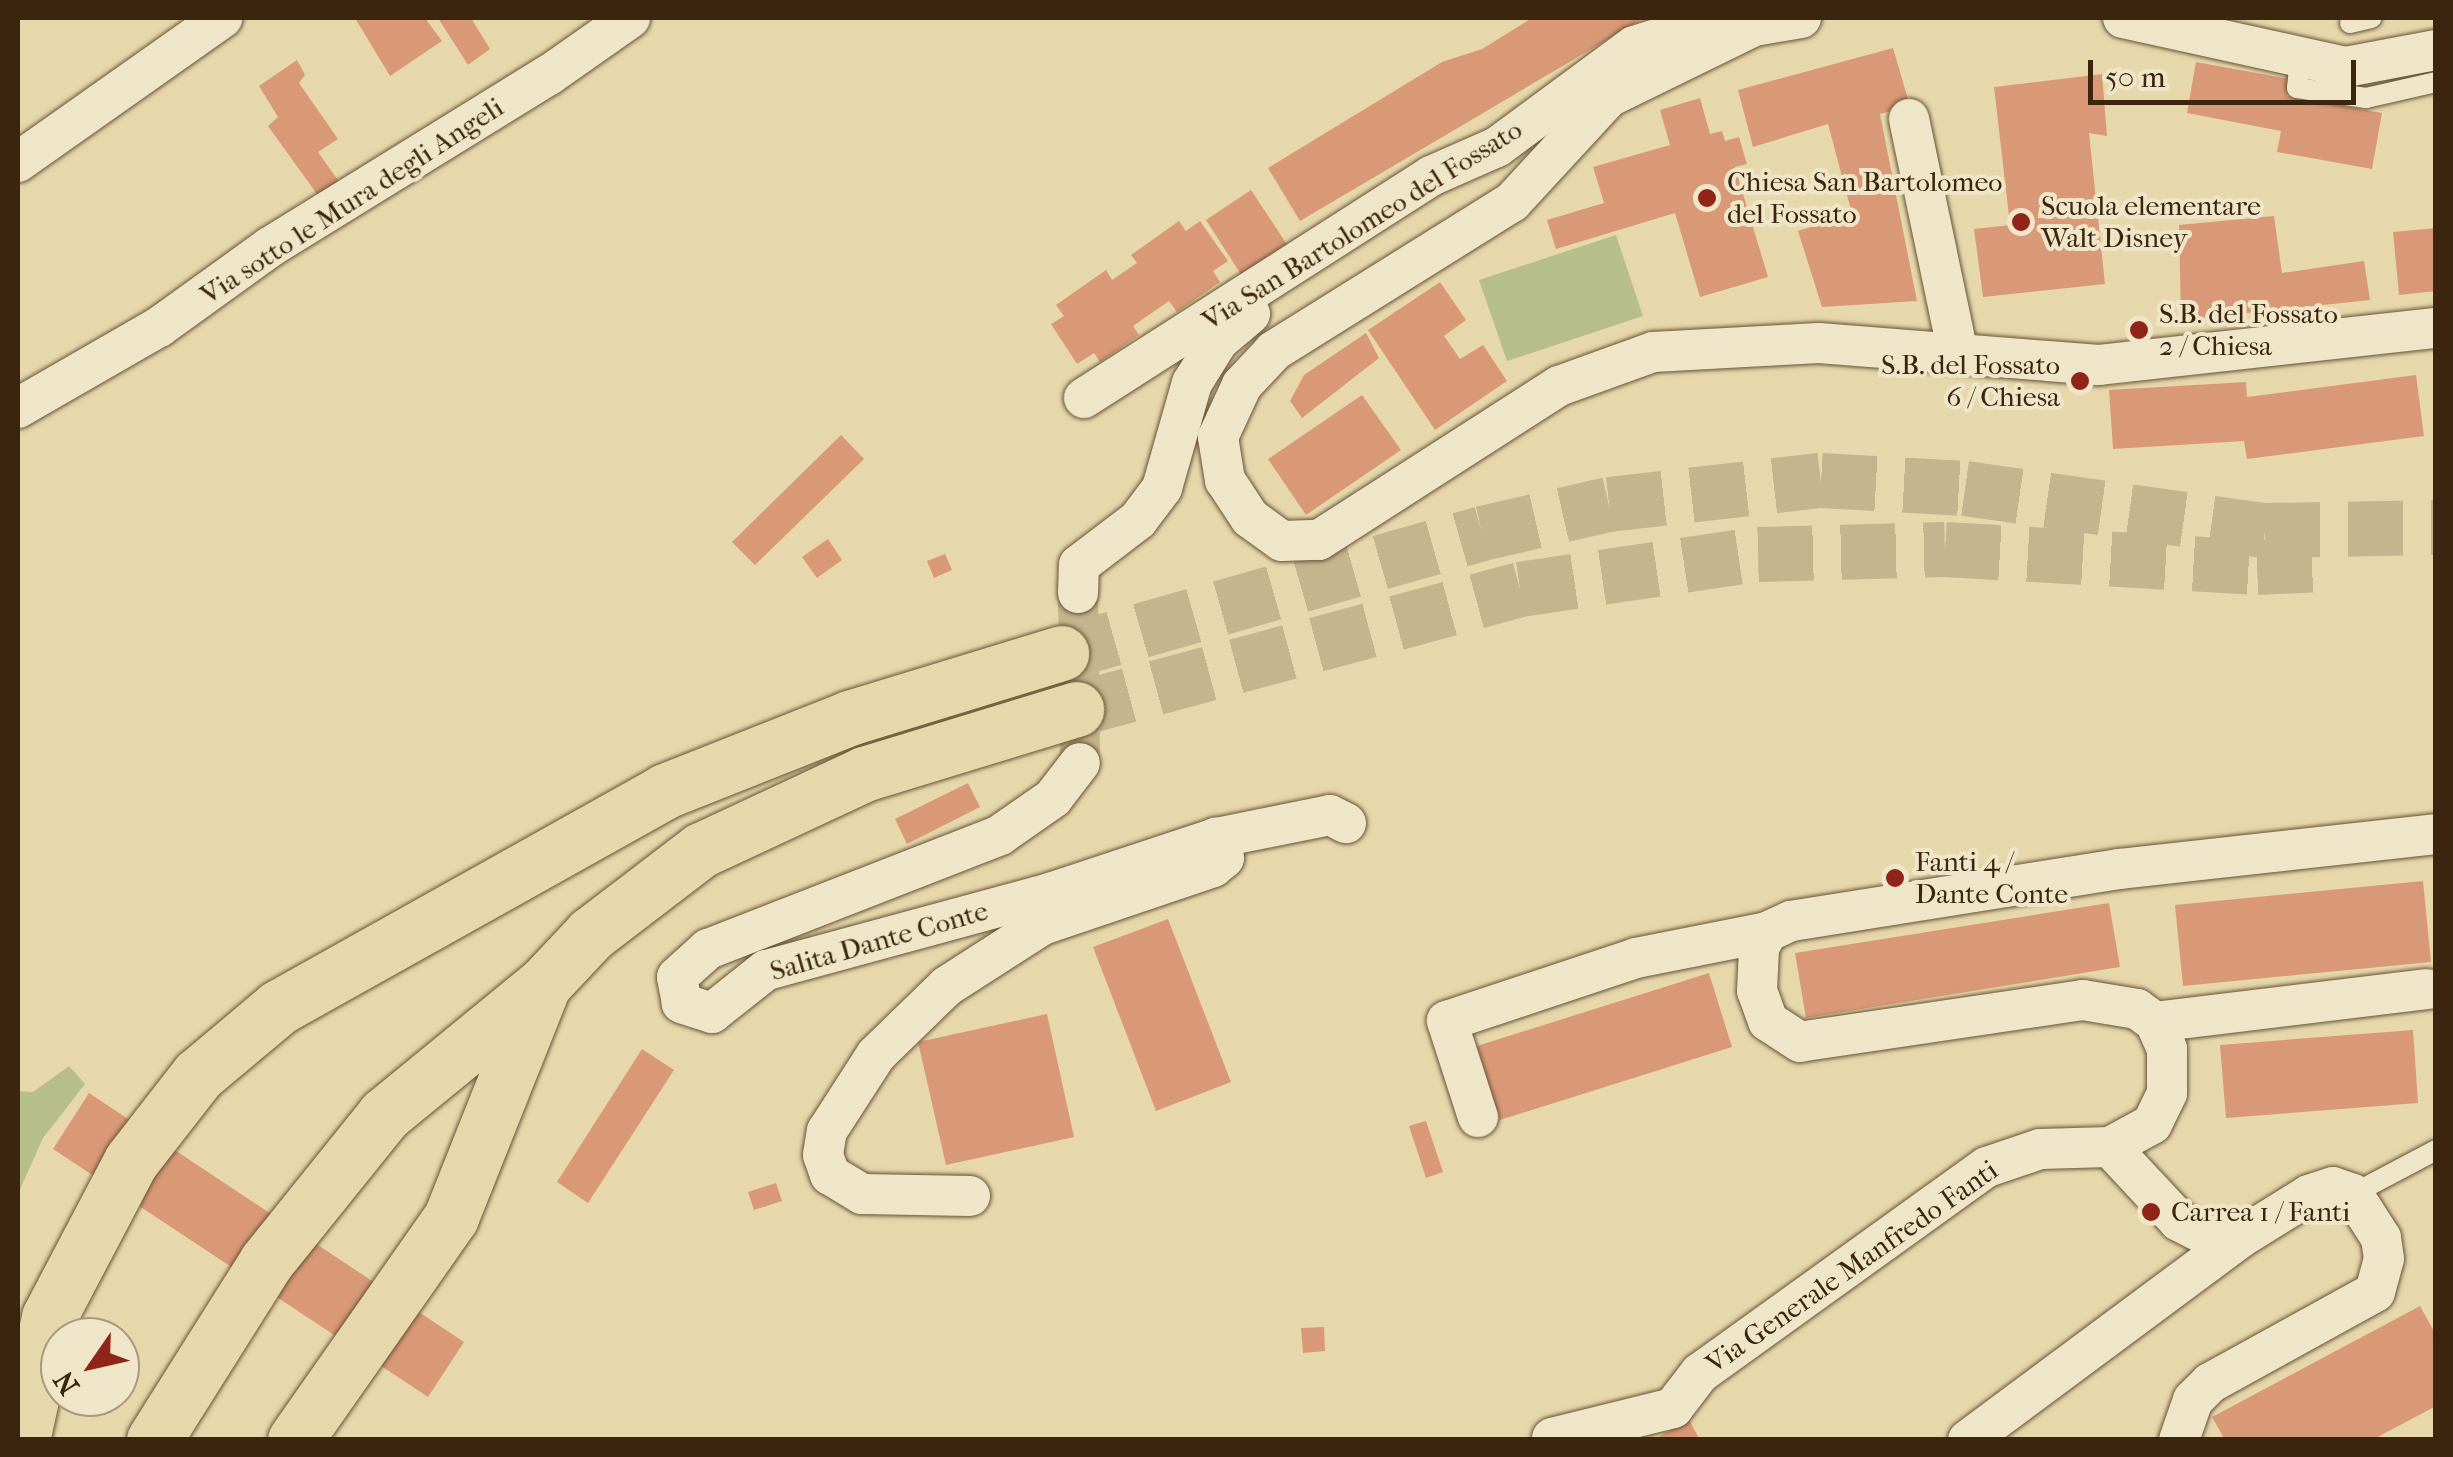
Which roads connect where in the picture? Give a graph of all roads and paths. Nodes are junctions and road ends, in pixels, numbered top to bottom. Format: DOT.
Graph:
graph roads {
  1 [pos="222,18"];
  2 [pos="630,18"];
  3 [pos="1801,18"];
  4 [pos="2123,18"];
  5 [pos="1754,26"];
  6 [pos="2436,50"];
  7 [pos="2300,59"];
  8 [pos="2436,82"];
  9 [pos="1909,120"];
  10 [pos="1497,147"];
  11 [pos="18,162"];
  12 [pos="2436,328"];
  13 [pos="1958,354"];
  14 [pos="1084,398"];
  15 [pos="18,408"];
  16 [pos="1078,593"];
  17 [pos="1061,653"];
  18 [pos="1076,710"];
  19 [pos="1080,763"];
  20 [pos="1346,823"];
  21 [pos="2436,834"];
  22 [pos="1216,838"];
  23 [pos="1767,932"];
  24 [pos="544,984"];
  25 [pos="2427,989"];
  26 [pos="2155,1022"];
  27 [pos="1478,1117"];
  28 [pos="2110,1147"];
  29 [pos="2436,1150"];
  30 [pos="2353,1194"];
  31 [pos="970,1196"];
  32 [pos="2240,1238"];
  33 [pos="1539,1432"];
  34 [pos="22,1440"];
  35 [pos="154,1440"];
  36 [pos="295,1440"];
  37 [pos="1968,1440"];
  38 [pos="2180,1440"];
  1 -- 11 [label="street"];
  2 -- 15 [label="street, Via sotto le Mura degli Angeli"];
  3 -- 5 [label="street, Via San Bartolomeo del Fossato"];
  4 -- 7 [label="street"];
  5 -- 10 [label="street, Via San Bartolomeo del Fossato"];
  5 -- 13 [label="street, Via San Bartolomeo del Fossato"];
  6 -- 7 [label="street"];
  7 -- 8 [label="lane"];
  9 -- 13 [label="street"];
  10 -- 14 [label="street, Via San Bartolomeo del Fossato"];
  10 -- 16 [label="street"];
  12 -- 13 [label="street, Via San Bartolomeo del Fossato"];
  17 -- 34 [label="highway"];
  18 -- 24 [label="highway"];
  19 -- 22 [label="street, Salita Dante Conte"];
  20 -- 22 [label="street, Salita Dante Conte"];
  21 -- 23 [label="street"];
  22 -- 31 [label="street, Salita Dante Conte"];
  23 -- 26 [label="street"];
  23 -- 27 [label="street"];
  24 -- 35 [label="highway"];
  24 -- 36 [label="highway"];
  25 -- 26 [label="street"];
  26 -- 28 [label="street"];
  28 -- 32 [label="street"];
  28 -- 33 [label="street, Via Generale Manfredo Fanti"];
  29 -- 30 [label="lane"];
  30 -- 32 [label="street"];
  30 -- 38 [label="street"];
  32 -- 37 [label="street"];
}
